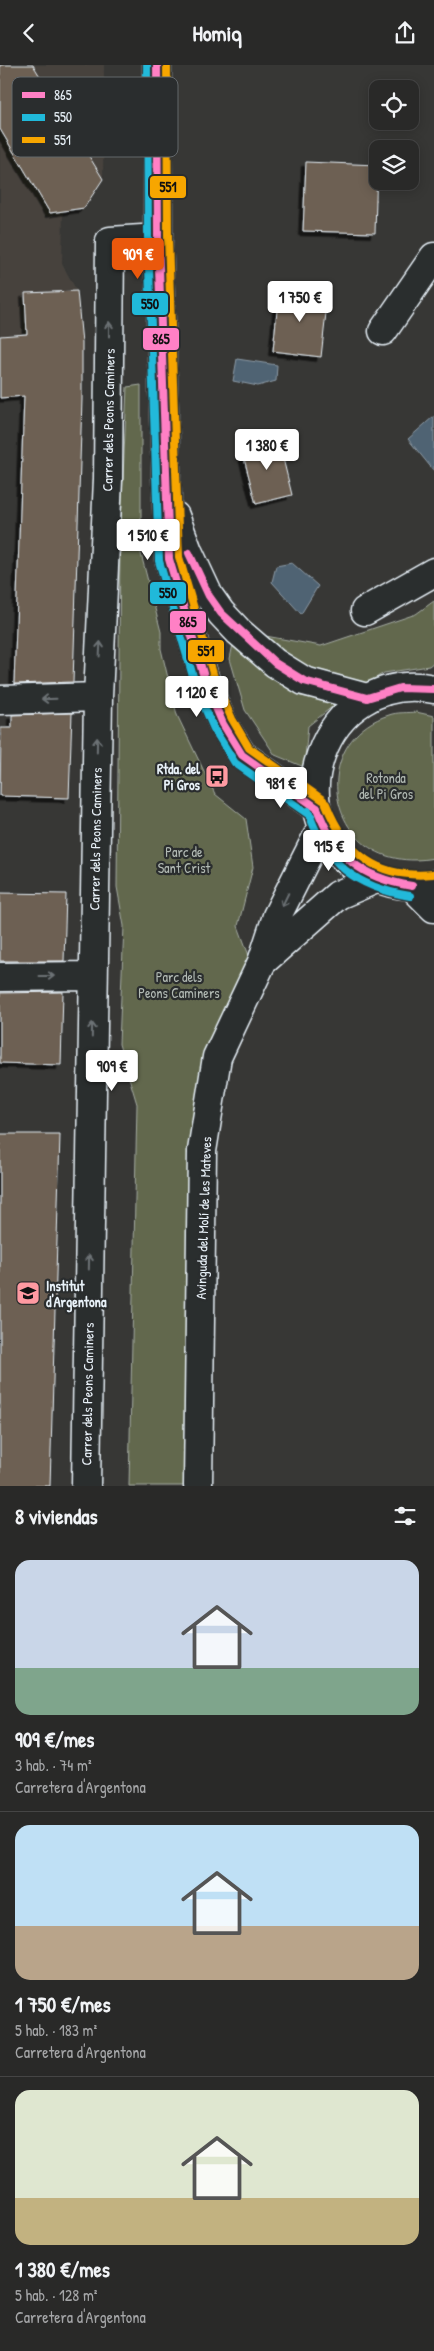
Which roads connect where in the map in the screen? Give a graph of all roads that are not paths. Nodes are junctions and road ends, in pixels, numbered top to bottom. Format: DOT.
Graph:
graph roads {
  1 [pos="158,157"];
  2 [pos="158,238"];
  3 [pos="434,257"];
  4 [pos="383,331"];
  5 [pos="167,494"];
  6 [pos="434,572"];
  7 [pos="365,611"];
  8 [pos="434,689"];
  9 [pos="98,697"];
  10 [pos="367,698"];
  11 [pos="0,700"];
  12 [pos="320,817"];
  13 [pos="376,879"];
  14 [pos="423,885"];
  15 [pos="434,908"];
  16 [pos="262,962"];
  17 [pos="93,976"];
  18 [pos="0,977"];
  19 [pos="86,1486"];
  20 [pos="198,1486"];
  1 -- 2 [label="street"];
  2 -- 5 [label="street"];
  9 -- 2 [label="street, Carrer dels Peons Caminers, one-way"];
  3 -- 4 [label="street"];
  5 -- 10 [label="street"];
  5 -- 12 [label="street"];
  6 -- 7 [label="street"];
  8 -- 10 [label="street"];
  9 -- 11 [label="street, one-way"];
  17 -- 9 [label="street, Carrer dels Peons Caminers, one-way"];
  10 -- 12 [label="street"];
  12 -- 13 [label="street"];
  12 -- 16 [label="street, Avinguda del Molí de les Mateves, one-way"];
  13 -- 14 [label="street"];
  13 -- 16 [label="street"];
  14 -- 15 [label="street"];
  16 -- 20 [label="street, Avinguda del Molí de les Mateves"];
  18 -- 17 [label="street, one-way"];
  19 -- 17 [label="street, Carrer dels Peons Caminers, one-way"];
}
